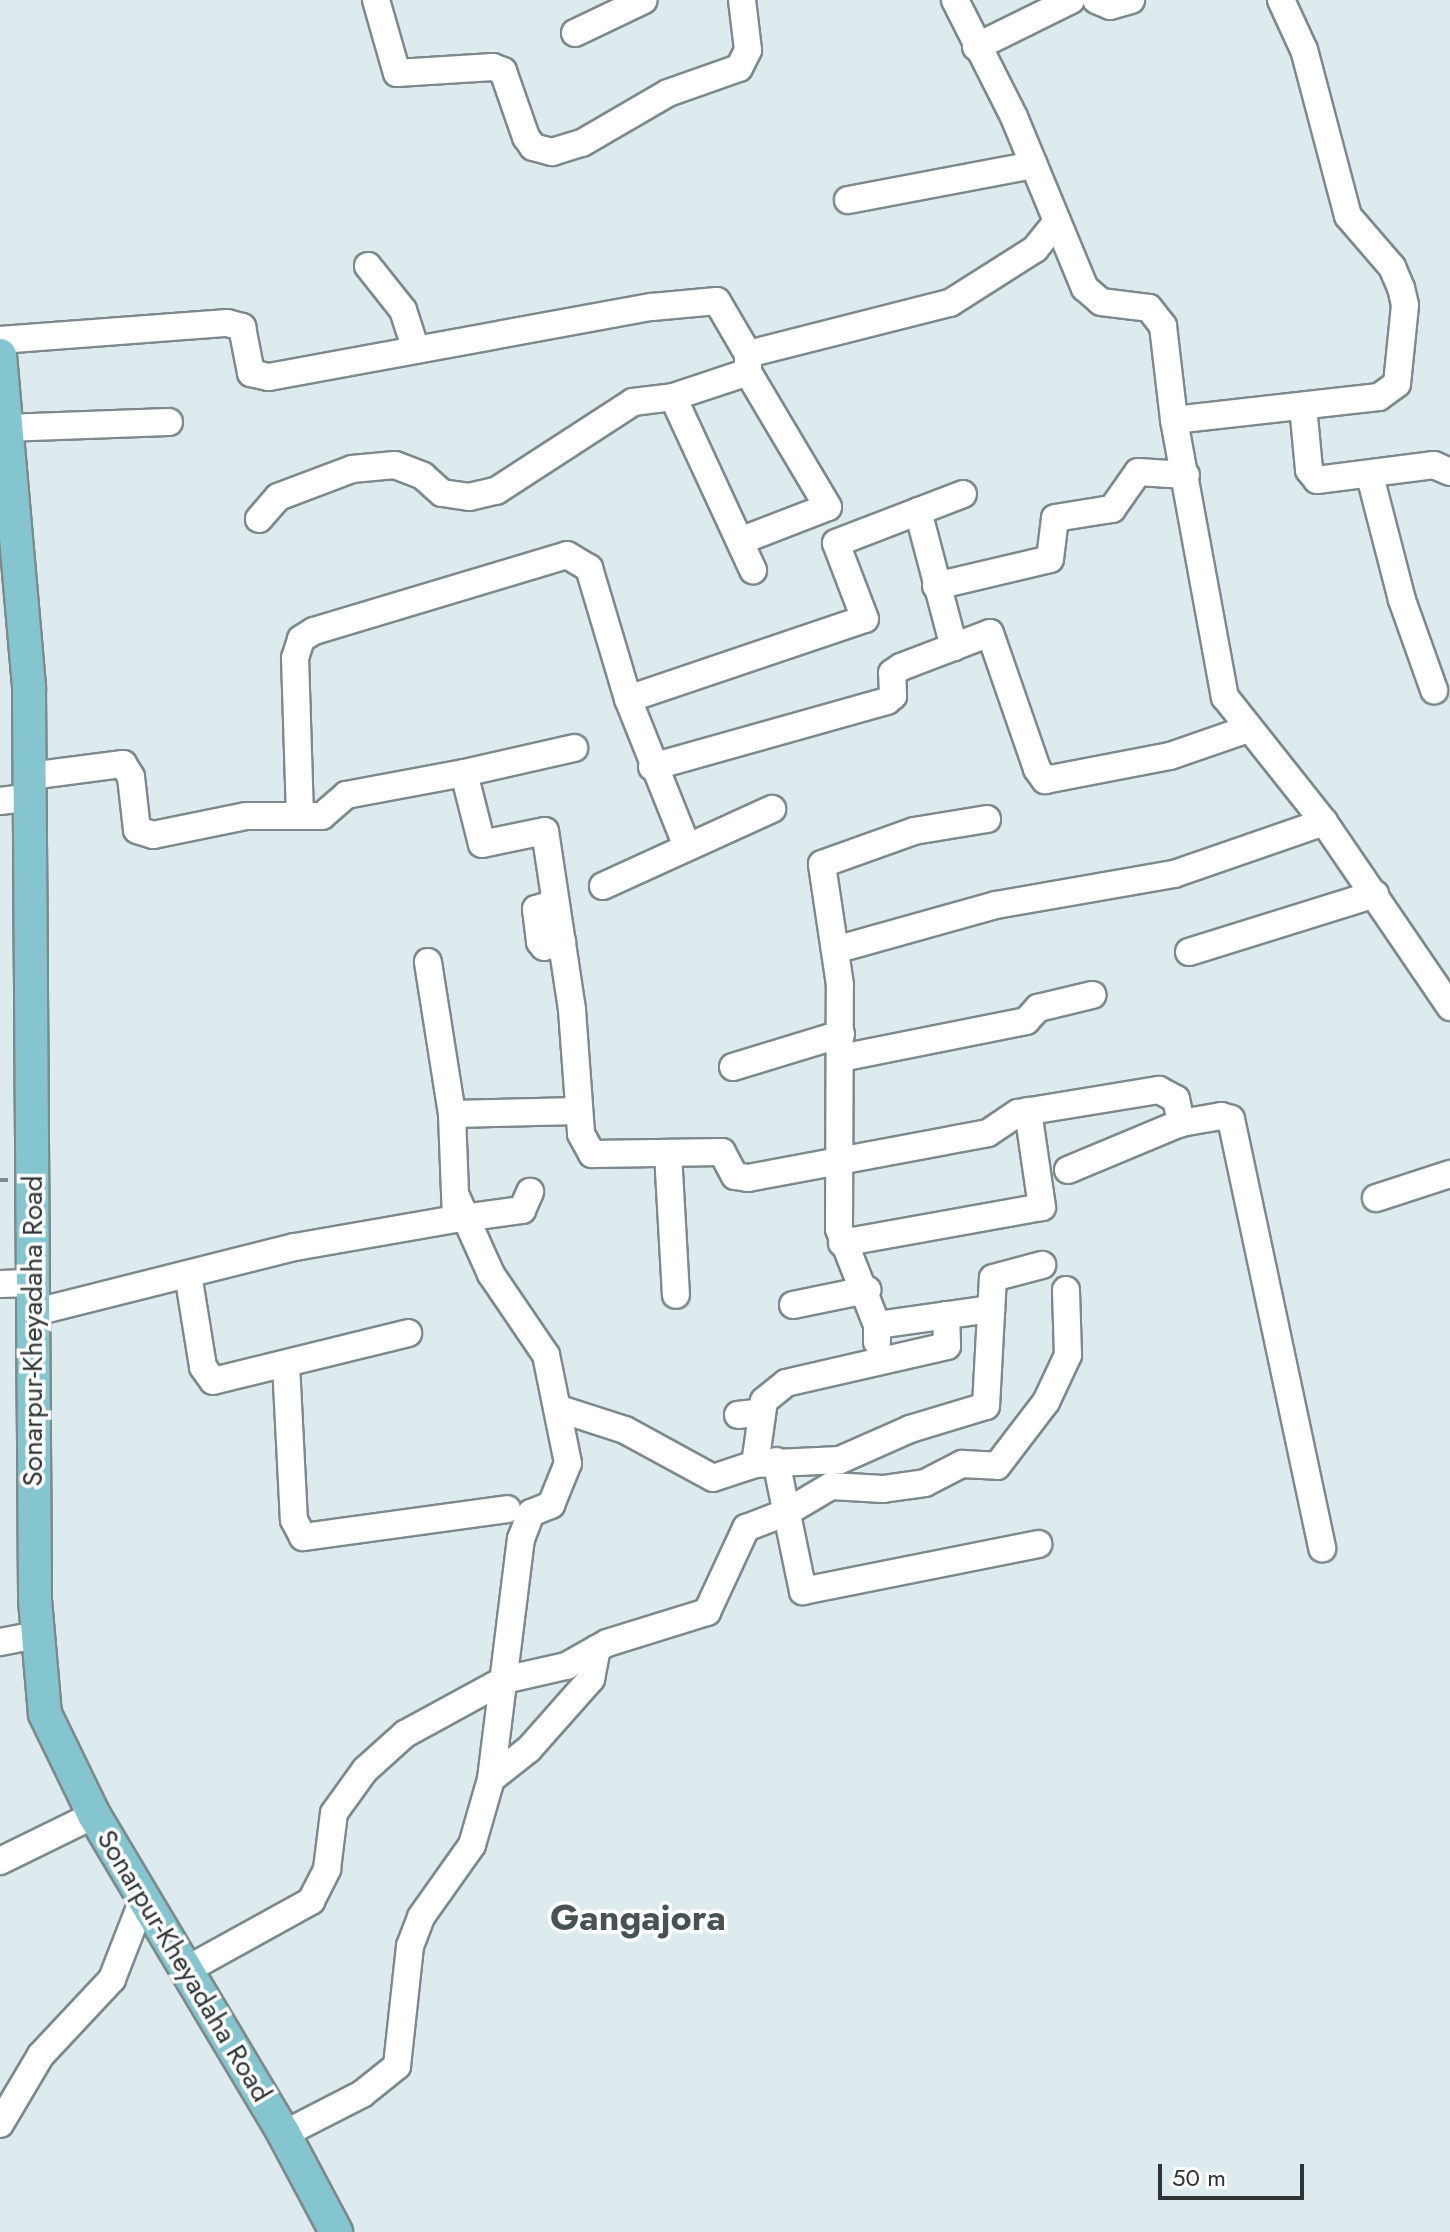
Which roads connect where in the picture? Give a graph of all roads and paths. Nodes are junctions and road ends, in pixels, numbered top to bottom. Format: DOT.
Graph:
graph roads {
  1 [pos="376,0"];
  2 [pos="644,0"];
  3 [pos="742,0"];
  4 [pos="955,0"];
  5 [pos="1071,0"];
  6 [pos="1096,0"];
  7 [pos="1131,0"];
  8 [pos="1281,0"];
  9 [pos="575,33"];
  10 [pos="976,47"];
  11 [pos="1034,165"];
  12 [pos="848,200"];
  13 [pos="1057,222"];
  14 [pos="368,266"];
  15 [pos="0,340"];
  16 [pos="416,350"];
  17 [pos="0,355"];
  18 [pos="748,363"];
  19 [pos="673,397"];
  20 [pos="1303,406"];
  21 [pos="1174,420"];
  22 [pos="169,422"];
  23 [pos="6,428"];
  24 [pos="1450,472"];
  25 [pos="1186,475"];
  26 [pos="1370,476"];
  27 [pos="963,494"];
  28 [pos="918,511"];
  29 [pos="259,519"];
  30 [pos="740,541"];
  31 [pos="753,570"];
  32 [pos="936,586"];
  33 [pos="954,647"];
  34 [pos="1434,690"];
  35 [pos="628,699"];
  36 [pos="1248,729"];
  37 [pos="574,748"];
  38 [pos="652,767"];
  39 [pos="464,773"];
  40 [pos="20,791"];
  41 [pos="772,809"];
  42 [pos="300,816"];
  43 [pos="987,819"];
  44 [pos="1324,822"];
  45 [pos="686,844"];
  46 [pos="603,886"];
  47 [pos="1375,894"];
  48 [pos="835,950"];
  49 [pos="1189,952"];
  50 [pos="428,962"];
  51 [pos="1092,995"];
  52 [pos="1450,1007"];
  53 [pos="841,1046"];
  54 [pos="733,1067"];
  55 [pos="578,1111"];
  56 [pos="1028,1111"];
  57 [pos="452,1114"];
  58 [pos="1181,1123"];
  59 [pos="668,1153"];
  60 [pos="840,1161"];
  61 [pos="1068,1170"];
  62 [pos="1450,1174"];
  63 [pos="530,1192"];
  64 [pos="1376,1198"];
  65 [pos="460,1211"];
  66 [pos="842,1243"];
  67 [pos="1042,1265"];
  68 [pos="188,1274"];
  69 [pos="0,1284"];
  70 [pos="867,1290"];
  71 [pos="1066,1290"];
  72 [pos="676,1295"];
  73 [pos="32,1298"];
  74 [pos="793,1305"];
  75 [pos="991,1309"];
  76 [pos="946,1315"];
  77 [pos="877,1325"];
  78 [pos="408,1333"];
  79 [pos="878,1361"];
  80 [pos="286,1364"];
  81 [pos="557,1408"];
  82 [pos="765,1463"];
  83 [pos="507,1509"];
  84 [pos="787,1512"];
  85 [pos="1038,1544"];
  86 [pos="1322,1548"];
  87 [pos="36,1635"];
  88 [pos="0,1642"];
  89 [pos="597,1649"];
  90 [pos="504,1680"];
  91 [pos="491,1779"];
  92 [pos="94,1815"];
  93 [pos="0,1861"];
  94 [pos="144,1897"];
  95 [pos="188,1969"];
  96 [pos="0,2124"];
  97 [pos="284,2134"];
  98 [pos="336,2232"];
  1 -- 3 [label="street"];
  2 -- 9 [label="street"];
  4 -- 10 [label="street"];
  5 -- 10 [label="street"];
  6 -- 7 [label="street"];
  8 -- 20 [label="street"];
  10 -- 11 [label="street"];
  11 -- 12 [label="street"];
  11 -- 13 [label="street"];
  13 -- 18 [label="street"];
  13 -- 21 [label="street"];
  14 -- 16 [label="street"];
  15 -- 16 [label="street"];
  16 -- 18 [label="street"];
  17 -- 23 [label="main road, Sonarpur-Kheyadaha Road"];
  18 -- 19 [label="street"];
  18 -- 30 [label="street"];
  19 -- 29 [label="street"];
  19 -- 30 [label="street"];
  20 -- 21 [label="street"];
  20 -- 26 [label="street"];
  21 -- 25 [label="street"];
  22 -- 23 [label="street"];
  23 -- 40 [label="main road, Sonarpur-Kheyadaha Road"];
  24 -- 26 [label="street"];
  25 -- 32 [label="street"];
  25 -- 36 [label="street"];
  26 -- 34 [label="street"];
  27 -- 28 [label="street"];
  28 -- 32 [label="street"];
  28 -- 35 [label="street"];
  30 -- 31 [label="street"];
  32 -- 33 [label="street"];
  33 -- 36 [label="street"];
  33 -- 38 [label="street"];
  35 -- 38 [label="street"];
  35 -- 42 [label="street"];
  36 -- 44 [label="street"];
  37 -- 39 [label="street"];
  38 -- 45 [label="street"];
  39 -- 42 [label="street"];
  39 -- 55 [label="street"];
  40 -- 42 [label="street"];
  40 -- 73 [label="main road, Sonarpur-Kheyadaha Road"];
  41 -- 45 [label="street"];
  43 -- 48 [label="street"];
  44 -- 47 [label="street"];
  44 -- 48 [label="street"];
  45 -- 46 [label="street"];
  47 -- 49 [label="street"];
  47 -- 52 [label="street"];
  48 -- 53 [label="street"];
  50 -- 57 [label="street"];
  51 -- 53 [label="street"];
  53 -- 54 [label="street"];
  53 -- 60 [label="street"];
  55 -- 57 [label="street"];
  55 -- 59 [label="street"];
  56 -- 58 [label="street"];
  56 -- 60 [label="street"];
  56 -- 66 [label="street"];
  57 -- 65 [label="street"];
  58 -- 61 [label="street"];
  58 -- 86 [label="street"];
  59 -- 60 [label="street"];
  59 -- 72 [label="street"];
  60 -- 66 [label="street"];
  62 -- 64 [label="street"];
  63 -- 65 [label="street"];
  65 -- 68 [label="street"];
  65 -- 81 [label="street"];
  66 -- 70 [label="street"];
  67 -- 75 [label="street"];
  68 -- 73 [label="street"];
  68 -- 80 [label="street"];
  69 -- 73 [label="street"];
  70 -- 74 [label="street"];
  70 -- 77 [label="street"];
  71 -- 84 [label="street"];
  73 -- 87 [label="main road, Sonarpur-Kheyadaha Road"];
  75 -- 76 [label="street"];
  75 -- 82 [label="street"];
  76 -- 77 [label="street"];
  76 -- 79 [label="street"];
  77 -- 79 [label="street"];
  78 -- 80 [label="street"];
  79 -- 82 [label="street"];
  80 -- 83 [label="street"];
  81 -- 82 [label="street"];
  81 -- 90 [label="street"];
  82 -- 84 [label="street"];
  84 -- 85 [label="street"];
  84 -- 89 [label="street"];
  87 -- 88 [label="street"];
  87 -- 92 [label="main road, Sonarpur-Kheyadaha Road"];
  89 -- 90 [label="street"];
  89 -- 91 [label="street"];
  90 -- 91 [label="street"];
  90 -- 95 [label="street"];
  91 -- 97 [label="street"];
  92 -- 93 [label="street"];
  92 -- 94 [label="main road, Sonarpur-Kheyadaha Road"];
  94 -- 95 [label="main road, Sonarpur-Kheyadaha Road"];
  94 -- 96 [label="street"];
  95 -- 97 [label="main road, Sonarpur-Kheyadaha Road"];
  97 -- 98 [label="main road, Sonarpur-Kheyadaha Road"];
}
